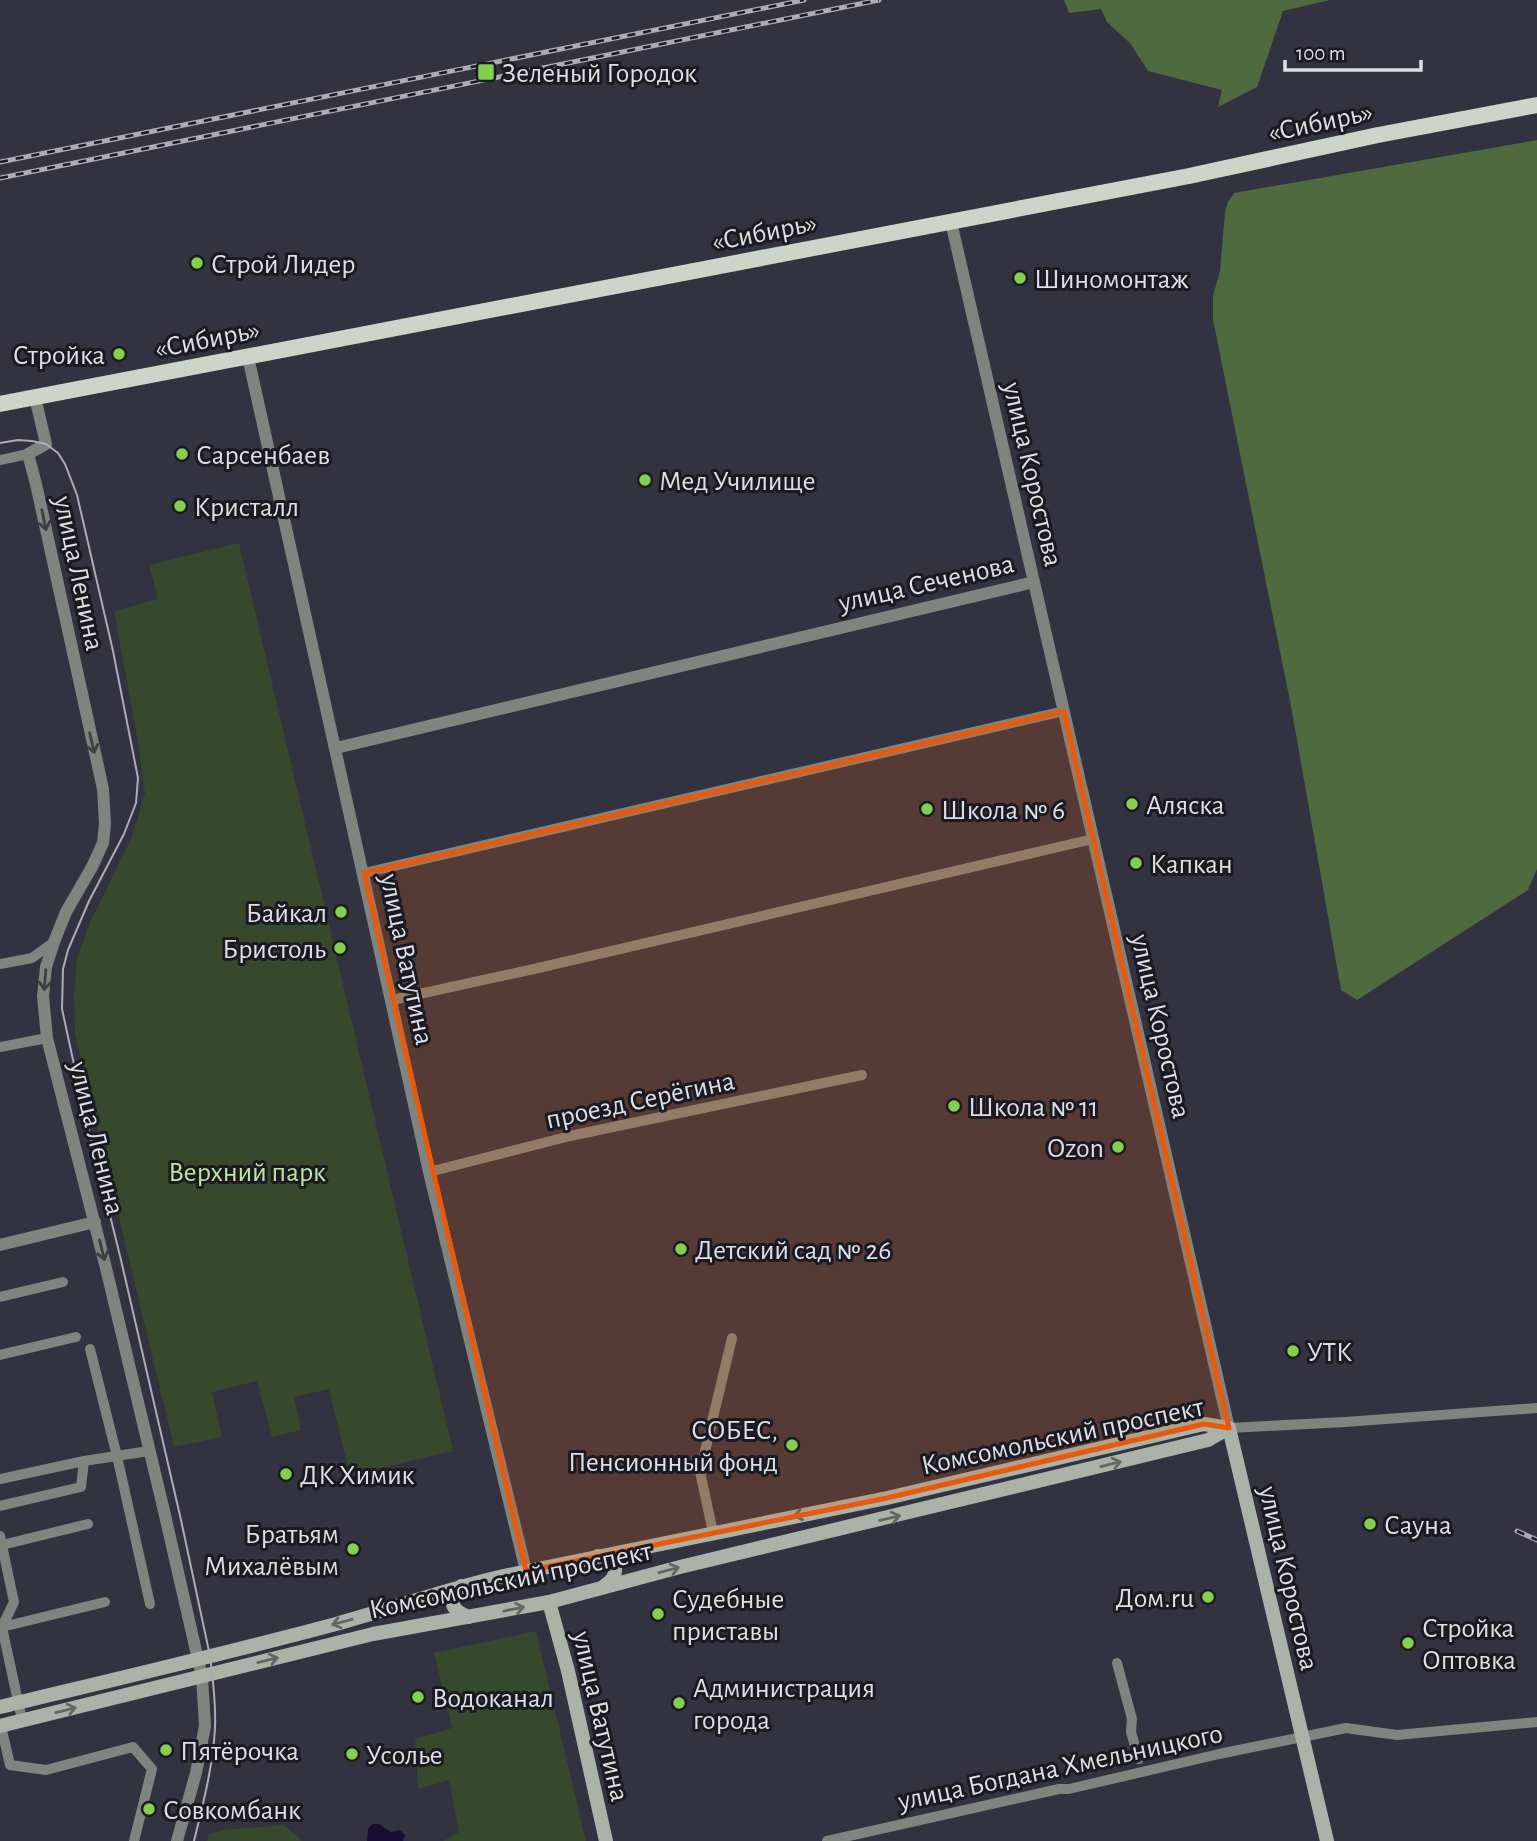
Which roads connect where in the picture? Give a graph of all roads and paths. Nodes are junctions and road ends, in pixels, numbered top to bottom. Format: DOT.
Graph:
graph roads {
  1 [pos="1537,105"];
  2 [pos="951,222"];
  3 [pos="248,357"];
  4 [pos="35,397"];
  5 [pos="0,404"];
  6 [pos="28,454"];
  7 [pos="0,460"];
  8 [pos="1034,582"];
  9 [pos="1064,711"];
  10 [pos="349,744"];
  11 [pos="336,748"];
  12 [pos="1093,839"];
  13 [pos="364,873"];
  14 [pos="54,942"];
  15 [pos="0,964"];
  16 [pos="392,1000"];
  17 [pos="47,1038"];
  18 [pos="0,1047"];
  19 [pos="862,1075"];
  20 [pos="429,1172"];
  21 [pos="95,1222"];
  22 [pos="0,1245"];
  23 [pos="63,1282"];
  24 [pos="0,1297"];
  25 [pos="76,1337"];
  26 [pos="732,1338"];
  27 [pos="90,1349"];
  28 [pos="0,1355"];
  29 [pos="1537,1408"];
  30 [pos="1229,1428"];
  31 [pos="149,1451"];
  32 [pos="117,1456"];
  33 [pos="84,1461"];
  34 [pos="0,1479"];
  35 [pos="0,1506"];
  36 [pos="88,1524"];
  37 [pos="713,1532"];
  38 [pos="1,1540"];
  39 [pos="597,1556"];
  40 [pos="526,1571"];
  41 [pos="461,1586"];
  42 [pos="603,1587"];
  43 [pos="105,1602"];
  44 [pos="550,1602"];
  45 [pos="150,1604"];
  46 [pos="469,1617"];
  47 [pos="1,1627"];
  48 [pos="198,1659"];
  49 [pos="1117,1663"];
  50 [pos="202,1677"];
  51 [pos="18,1702"];
  52 [pos="0,1707"];
  53 [pos="22,1720"];
  54 [pos="1537,1722"];
  55 [pos="1,1726"];
  56 [pos="1302,1737"];
  57 [pos="1139,1759"];
  58 [pos="134,1841"];
  59 [pos="177,1841"];
  60 [pos="606,1841"];
  61 [pos="827,1841"];
  62 [pos="1327,1841"];
  1 -- 2 [label="main road, «Сибирь»"];
  2 -- 3 [label="main road, «Сибирь»"];
  2 -- 8 [label="street, улица Коростова"];
  3 -- 4 [label="main road, «Сибирь»"];
  3 -- 11 [label="street, улица Ватутина"];
  4 -- 5 [label="main road, «Сибирь»"];
  4 -- 6 [label="street"];
  6 -- 7 [label="street"];
  6 -- 14 [label="street, улица Ленина, one-way"];
  8 -- 9 [label="street, улица Коростова"];
  8 -- 10 [label="street, улица Сеченова"];
  9 -- 12 [label="street, улица Коростова"];
  9 -- 13 [label="street"];
  10 -- 11 [label="street, улица Сеченова"];
  11 -- 13 [label="street, улица Ватутина"];
  12 -- 16 [label="street"];
  12 -- 30 [label="street, улица Коростова"];
  13 -- 16 [label="street, улица Ватутина"];
  14 -- 15 [label="street"];
  14 -- 17 [label="street, улица Ленина, one-way"];
  16 -- 20 [label="street, улица Ватутина"];
  17 -- 18 [label="street"];
  17 -- 21 [label="street, улица Ленина"];
  19 -- 20 [label="street, проезд Серёгина"];
  20 -- 40 [label="street, улица Ватутина"];
  21 -- 22 [label="street"];
  21 -- 31 [label="street, улица Ленина, one-way"];
  23 -- 24 [label="street"];
  25 -- 28 [label="street"];
  26 -- 37 [label="street"];
  27 -- 32 [label="street"];
  29 -- 30 [label="street"];
  30 -- 39 [label="main road, Комсомольский проспект, one-way"];
  42 -- 30 [label="main road, Комсомольский проспект, one-way"];
  30 -- 56 [label="main road, улица Коростова"];
  31 -- 32 [label="street"];
  31 -- 48 [label="street, улица Ленина"];
  32 -- 33 [label="street"];
  32 -- 45 [label="street"];
  33 -- 34 [label="street"];
  33 -- 35 [label="street"];
  36 -- 38 [label="street"];
  38 -- 47 [label="street"];
  39 -- 40 [label="main road, Комсомольский проспект"];
  39 -- 42 [label="main road"];
  40 -- 41 [label="main road, Комсомольский проспект"];
  41 -- 46 [label="main road"];
  41 -- 48 [label="main road, Комсомольский проспект, one-way"];
  42 -- 44 [label="main road, Комсомольский проспект"];
  43 -- 47 [label="street"];
  46 -- 44 [label="main road, Комсомольский проспект, one-way"];
  44 -- 60 [label="main road, улица Ватутина"];
  50 -- 46 [label="main road, Комсомольский проспект, one-way"];
  47 -- 51 [label="street"];
  48 -- 50 [label="street, улица Ленина"];
  48 -- 51 [label="main road, Комсомольский проспект"];
  49 -- 57 [label="street"];
  53 -- 50 [label="main road, Комсомольский проспект, one-way"];
  50 -- 59 [label="street, улица Ленина"];
  51 -- 52 [label="main road, Комсомольский проспект"];
  51 -- 53 [label="street"];
  53 -- 55 [label="main road, Комсомольский проспект"];
  54 -- 56 [label="street, улица Богдана Хмельницкого"];
  55 -- 58 [label="street"];
  56 -- 61 [label="street, улица Богдана Хмельницкого"];
  56 -- 62 [label="main road, улица Коростова"];
}
